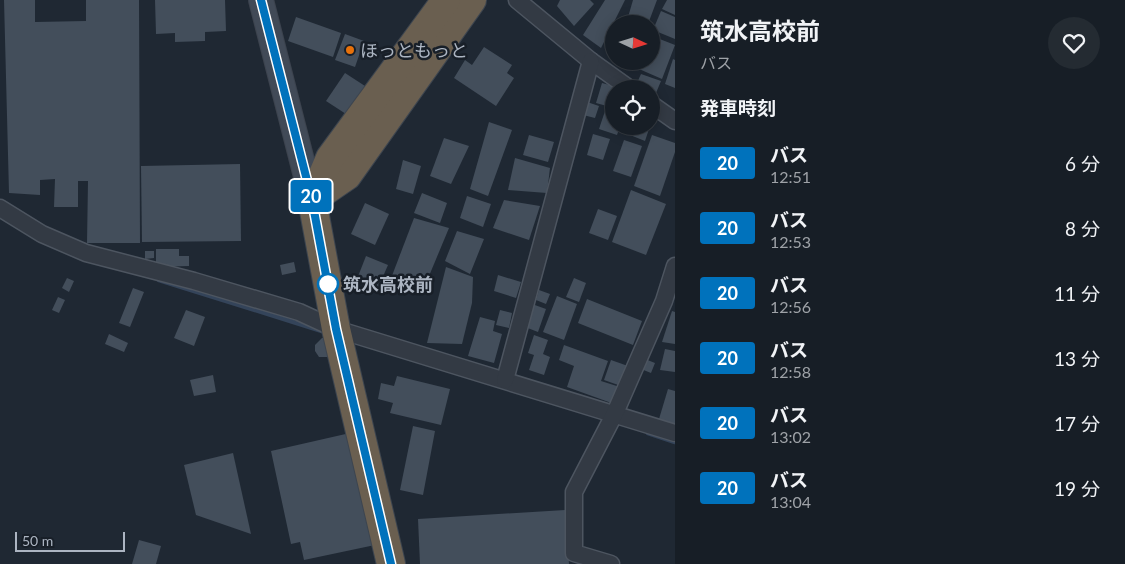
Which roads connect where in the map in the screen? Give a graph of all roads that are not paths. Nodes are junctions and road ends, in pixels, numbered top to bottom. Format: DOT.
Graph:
graph roads {
  1 [pos="261,0"];
  2 [pos="446,0"];
  3 [pos="472,0"];
  4 [pos="517,0"];
  5 [pos="592,61"];
  6 [pos="618,80"];
  7 [pos="660,110"];
  8 [pos="675,121"];
  9 [pos="312,200"];
  10 [pos="0,208"];
  11 [pos="675,266"];
  12 [pos="669,303"];
  13 [pos="336,329"];
  14 [pos="504,380"];
  15 [pos="615,413"];
  16 [pos="675,433"];
  17 [pos="574,558"];
  18 [pos="391,564"];
  19 [pos="610,564"];
  1 -- 9 [label="street"];
  2 -- 9 [label="highway"];
  3 -- 9 [label="highway"];
  4 -- 5 [label="street"];
  5 -- 6 [label="street"];
  5 -- 14 [label="street"];
  7 -- 8 [label="street"];
  9 -- 13 [label="highway"];
  10 -- 13 [label="street"];
  11 -- 12 [label="street"];
  12 -- 15 [label="street"];
  13 -- 14 [label="street"];
  13 -- 18 [label="highway"];
  14 -- 15 [label="street"];
  15 -- 16 [label="street"];
  15 -- 17 [label="street"];
  17 -- 19 [label="street"];
}
